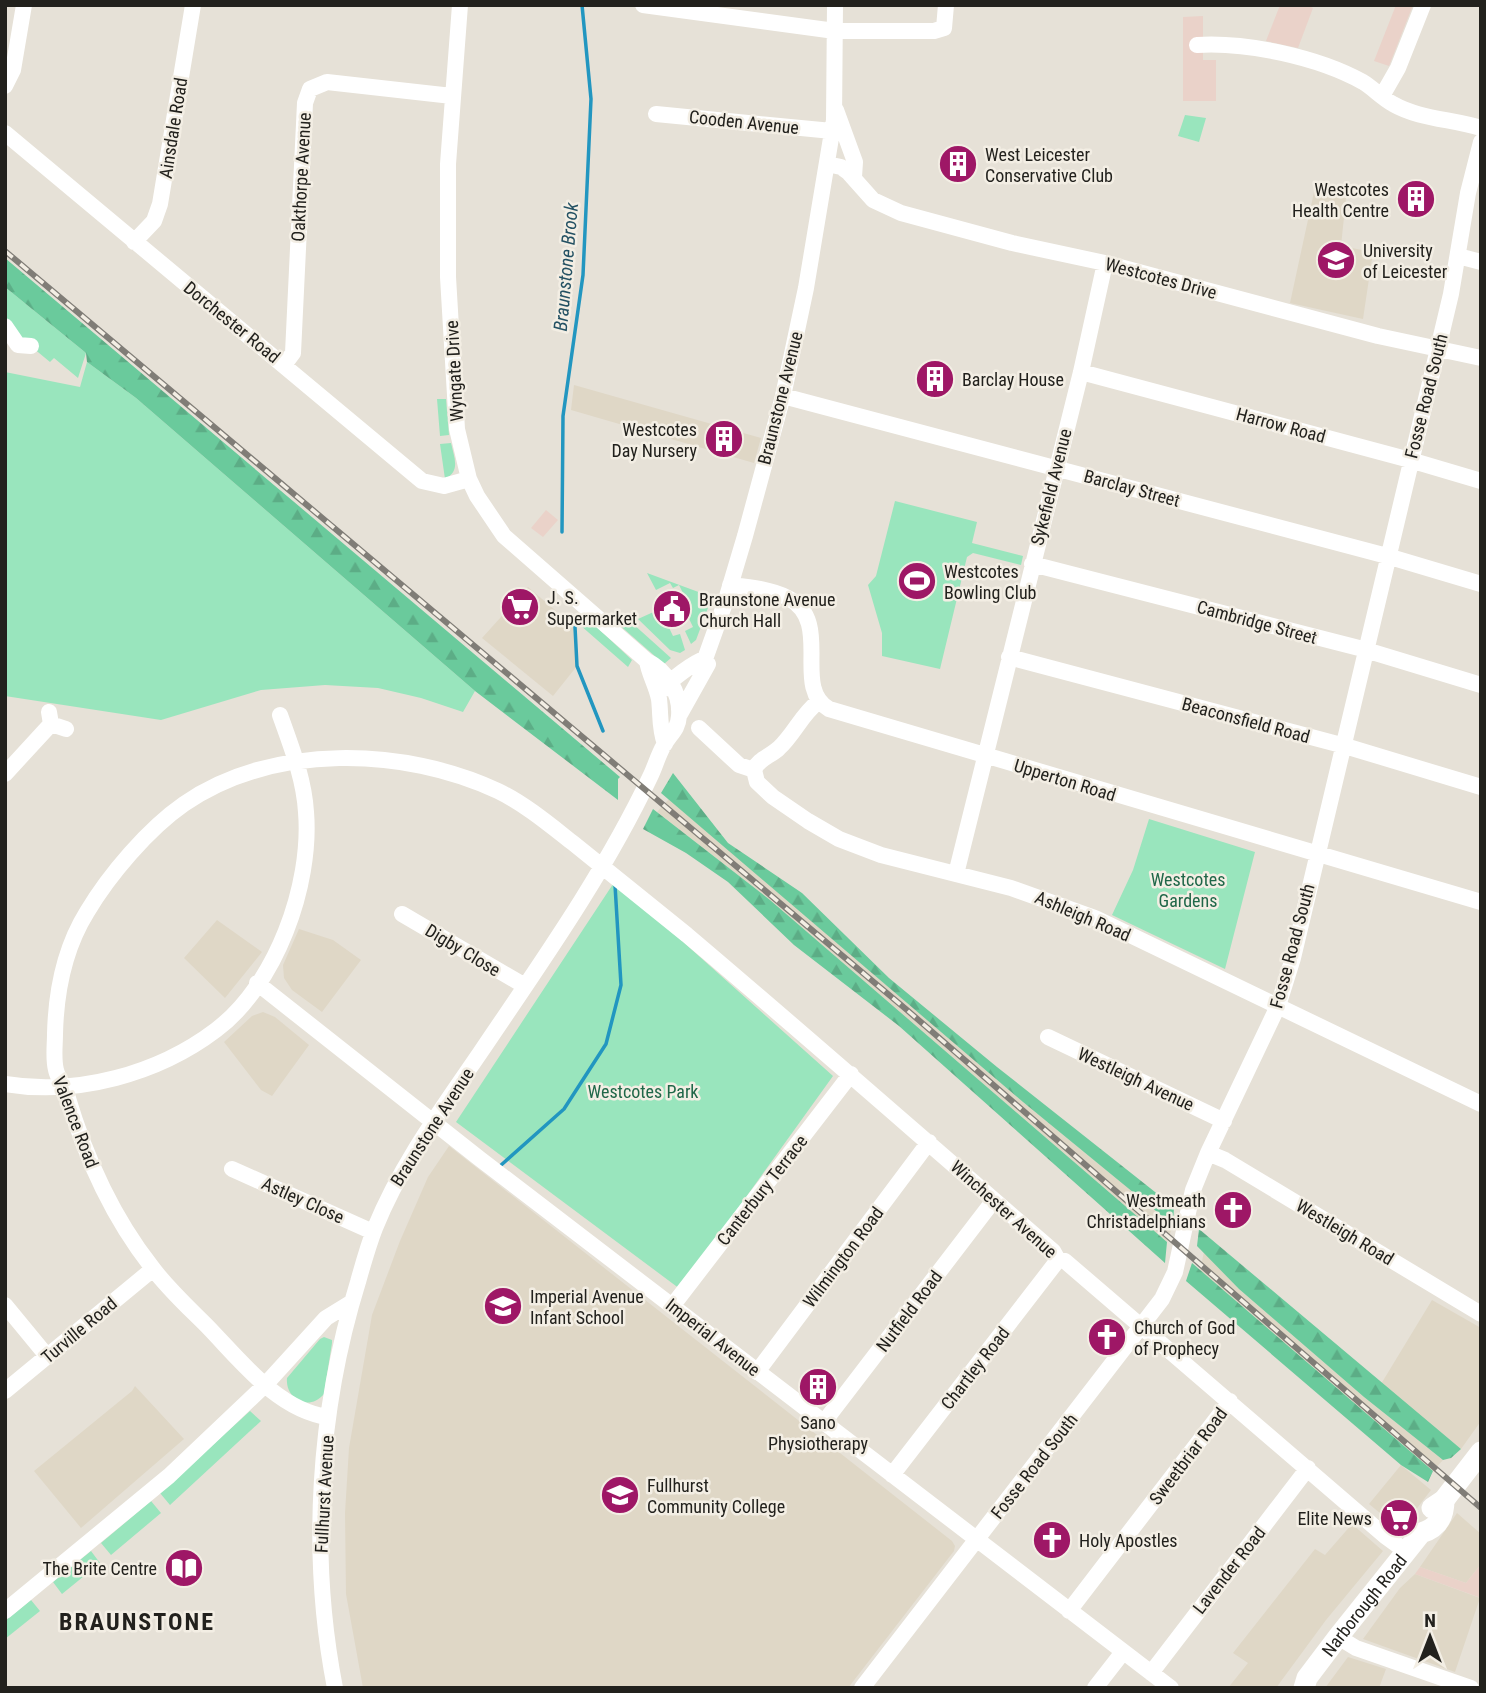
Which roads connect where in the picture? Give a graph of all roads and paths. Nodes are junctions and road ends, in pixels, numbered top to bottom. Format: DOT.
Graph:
graph roads {
  1 [pos="24,5"];
  2 [pos="193,5"];
  3 [pos="460,5"];
  4 [pos="643,5"];
  5 [pos="835,5"];
  6 [pos="946,5"];
  7 [pos="1423,5"];
  8 [pos="718,11"];
  9 [pos="835,31"];
  10 [pos="1197,45"];
  11 [pos="5,86"];
  12 [pos="452,96"];
  13 [pos="1382,96"];
  14 [pos="835,108"];
  15 [pos="656,114"];
  16 [pos="1481,128"];
  17 [pos="832,131"];
  18 [pos="5,133"];
  19 [pos="1481,142"];
  20 [pos="827,164"];
  21 [pos="854,177"];
  22 [pos="134,242"];
  23 [pos="1458,256"];
  24 [pos="1481,262"];
  25 [pos="1105,263"];
  26 [pos="5,326"];
  27 [pos="20,349"];
  28 [pos="1438,349"];
  29 [pos="1481,358"];
  30 [pos="284,365"];
  31 [pos="1081,372"];
  32 [pos="783,396"];
  33 [pos="1410,460"];
  34 [pos="1056,468"];
  35 [pos="469,479"];
  36 [pos="1481,481"];
  37 [pos="1387,556"];
  38 [pos="1032,564"];
  39 [pos="1481,584"];
  40 [pos="730,585"];
  41 [pos="1365,650"];
  42 [pos="1009,657"];
  43 [pos="705,659"];
  44 [pos="698,684"];
  45 [pos="1481,685"];
  46 [pos="666,688"];
  47 [pos="819,701"];
  48 [pos="680,714"];
  49 [pos="280,715"];
  50 [pos="55,722"];
  51 [pos="699,728"];
  52 [pos="664,744"];
  53 [pos="1345,746"];
  54 [pos="985,755"];
  55 [pos="297,762"];
  56 [pos="754,770"];
  57 [pos="5,774"];
  58 [pos="1481,787"];
  59 [pos="1317,854"];
  60 [pos="601,866"];
  61 [pos="956,874"];
  62 [pos="1481,902"];
  63 [pos="402,914"];
  64 [pos="257,984"];
  65 [pos="525,986"];
  66 [pos="1278,1006"];
  67 [pos="1048,1037"];
  68 [pos="851,1074"];
  69 [pos="5,1083"];
  70 [pos="64,1086"];
  71 [pos="1481,1104"];
  72 [pos="433,1121"];
  73 [pos="1224,1121"];
  74 [pos="929,1142"];
  75 [pos="1208,1153"];
  76 [pos="232,1169"];
  77 [pos="994,1200"];
  78 [pos="373,1232"];
  79 [pos="1058,1260"];
  80 [pos="153,1269"];
  81 [pos="352,1302"];
  82 [pos="5,1305"];
  83 [pos="673,1305"];
  84 [pos="1481,1314"];
  85 [pos="1141,1327"];
  86 [pos="47,1356"];
  87 [pos="757,1372"];
  88 [pos="265,1385"];
  89 [pos="5,1391"];
  90 [pos="1230,1401"];
  91 [pos="328,1418"];
  92 [pos="824,1422"];
  93 [pos="1481,1452"];
  94 [pos="1308,1468"];
  95 [pos="892,1475"];
  96 [pos="976,1540"];
  97 [pos="1407,1552"];
  98 [pos="5,1611"];
  99 [pos="1069,1611"];
  100 [pos="1338,1637"];
  101 [pos="1123,1652"];
  102 [pos="1150,1672"];
  103 [pos="1300,1685"];
  104 [pos="335,1688"];
  105 [pos="862,1688"];
  106 [pos="1095,1688"];
  107 [pos="1171,1688"];
  108 [pos="1471,1688"];
  1 -- 11 [label="street"];
  2 -- 22 [label="street, Ainsdale Road"];
  3 -- 12 [label="street, Wyngate Drive"];
  4 -- 8 [label="street"];
  5 -- 9 [label="street"];
  6 -- 9 [label="street"];
  7 -- 13 [label="street"];
  8 -- 9 [label="street"];
  9 -- 14 [label="street"];
  10 -- 13 [label="street"];
  12 -- 30 [label="street, Oakthorpe Avenue"];
  12 -- 35 [label="street, Wyngate Drive"];
  13 -- 16 [label="street"];
  14 -- 17 [label="street"];
  14 -- 21 [label="street"];
  15 -- 17 [label="street, Cooden Avenue"];
  17 -- 20 [label="street, Braunstone Avenue"];
  18 -- 22 [label="street, Dorchester Road"];
  19 -- 23 [label="street, Fosse Road South"];
  20 -- 21 [label="street, Westcotes Drive"];
  20 -- 32 [label="street, Braunstone Avenue"];
  21 -- 25 [label="street, Westcotes Drive"];
  22 -- 30 [label="street, Dorchester Road"];
  23 -- 24 [label="street"];
  23 -- 28 [label="street, Fosse Road South"];
  25 -- 28 [label="street, Westcotes Drive"];
  25 -- 31 [label="street, Sykefield Avenue"];
  26 -- 27 [label="street"];
  28 -- 29 [label="street, Westcotes Drive"];
  28 -- 33 [label="street, Fosse Road South"];
  30 -- 35 [label="street, Dorchester Road"];
  31 -- 33 [label="street, Harrow Road"];
  31 -- 34 [label="street, Sykefield Avenue"];
  32 -- 34 [label="street, Barclay Street"];
  32 -- 40 [label="street, Braunstone Avenue"];
  33 -- 36 [label="street, Harrow Road"];
  33 -- 37 [label="street, Fosse Road South"];
  34 -- 37 [label="street, Barclay Street"];
  34 -- 38 [label="street, Sykefield Avenue"];
  35 -- 46 [label="street, Wyngate Drive"];
  37 -- 39 [label="street, Barclay Street"];
  37 -- 41 [label="street, Fosse Road South"];
  38 -- 41 [label="street, Cambridge Street"];
  38 -- 42 [label="street, Sykefield Avenue"];
  40 -- 43 [label="street, Braunstone Avenue"];
  40 -- 47 [label="street"];
  41 -- 45 [label="street, Cambridge Street"];
  41 -- 53 [label="street, Fosse Road South"];
  42 -- 53 [label="street, Beaconsfield Road"];
  42 -- 54 [label="street, Sykefield Avenue"];
  43 -- 44 [label="street, Braunstone Avenue"];
  43 -- 46 [label="street"];
  44 -- 46 [label="street"];
  44 -- 48 [label="street, Braunstone Avenue"];
  46 -- 48 [label="street"];
  46 -- 52 [label="street"];
  47 -- 54 [label="street, Upperton Road"];
  47 -- 56 [label="street"];
  48 -- 52 [label="street, Braunstone Avenue"];
  49 -- 55 [label="street"];
  50 -- 57 [label="street"];
  51 -- 56 [label="street, Ashleigh Road"];
  52 -- 60 [label="street, Braunstone Avenue"];
  53 -- 58 [label="street, Beaconsfield Road"];
  53 -- 59 [label="street, Fosse Road South"];
  54 -- 59 [label="street, Upperton Road"];
  54 -- 61 [label="street, Sykefield Avenue"];
  55 -- 60 [label="street, Valence Road"];
  55 -- 64 [label="street"];
  55 -- 70 [label="street, Valence Road"];
  56 -- 61 [label="street, Ashleigh Road"];
  59 -- 62 [label="street, Upperton Road"];
  59 -- 66 [label="street, Fosse Road South"];
  60 -- 65 [label="street, Braunstone Avenue"];
  60 -- 68 [label="street, Winchester Avenue"];
  61 -- 66 [label="street, Ashleigh Road"];
  63 -- 65 [label="street, Digby Close"];
  64 -- 70 [label="street"];
  64 -- 72 [label="street, Imperial Avenue"];
  65 -- 72 [label="street, Braunstone Avenue"];
  66 -- 71 [label="street, Ashleigh Road"];
  66 -- 73 [label="street, Fosse Road South"];
  67 -- 73 [label="street, Westleigh Avenue"];
  68 -- 74 [label="street, Winchester Avenue"];
  68 -- 83 [label="street, Canterbury Terrace"];
  69 -- 70 [label="street"];
  70 -- 80 [label="street, Valence Road"];
  72 -- 78 [label="street, Braunstone Avenue"];
  72 -- 83 [label="street, Imperial Avenue"];
  73 -- 75 [label="street, Fosse Road South"];
  74 -- 77 [label="street, Winchester Avenue"];
  74 -- 87 [label="street, Wilmington Road"];
  75 -- 84 [label="street, Westleigh Road"];
  75 -- 85 [label="street, Fosse Road South"];
  76 -- 78 [label="street, Astley Close"];
  77 -- 79 [label="street, Winchester Avenue"];
  77 -- 92 [label="street, Nutfield Road"];
  78 -- 81 [label="street, Braunstone Avenue"];
  79 -- 85 [label="street, Winchester Avenue"];
  79 -- 95 [label="street, Chartley Road"];
  80 -- 86 [label="street, Turville Road"];
  80 -- 88 [label="street, Valence Road"];
  81 -- 88 [label="street"];
  81 -- 91 [label="street, Fullhurst Avenue"];
  82 -- 86 [label="street"];
  83 -- 87 [label="street, Imperial Avenue"];
  85 -- 90 [label="street, Winchester Avenue"];
  85 -- 96 [label="street, Fosse Road South"];
  86 -- 89 [label="street, Turville Road"];
  87 -- 92 [label="street, Imperial Avenue"];
  88 -- 91 [label="street, Valence Road"];
  88 -- 98 [label="street"];
  90 -- 94 [label="street, Winchester Avenue"];
  90 -- 99 [label="street, Sweetbriar Road"];
  91 -- 104 [label="street, Fullhurst Avenue"];
  92 -- 95 [label="street, Imperial Avenue"];
  93 -- 97 [label="main road, Narborough Road"];
  94 -- 97 [label="street, Winchester Avenue"];
  94 -- 102 [label="street, Lavender Road"];
  95 -- 96 [label="street, Imperial Avenue"];
  96 -- 99 [label="street, Imperial Avenue"];
  96 -- 105 [label="street, Fosse Road South"];
  97 -- 100 [label="main road, Narborough Road"];
  99 -- 101 [label="street, Imperial Avenue"];
  100 -- 103 [label="main road, Narborough Road"];
  100 -- 108 [label="street"];
  101 -- 102 [label="street, Imperial Avenue"];
  101 -- 106 [label="street"];
  102 -- 107 [label="street, Imperial Avenue"];
}
